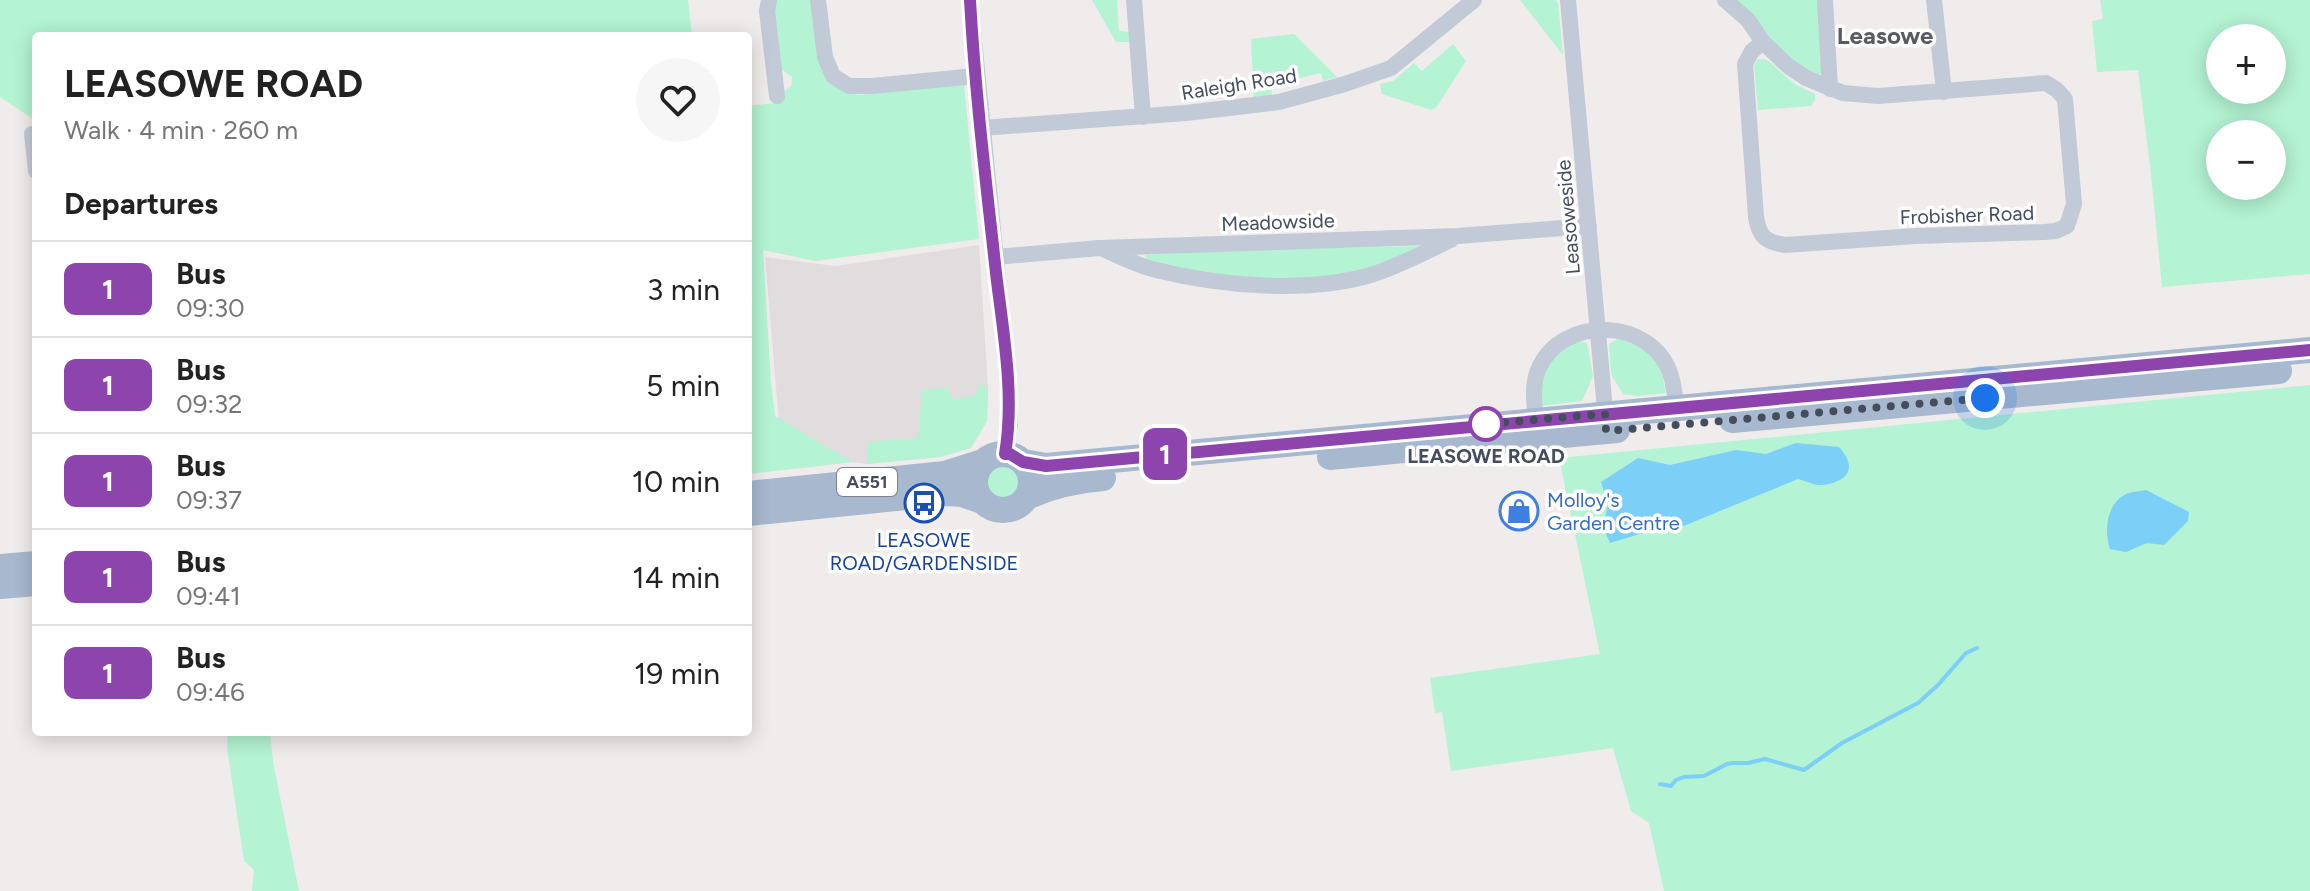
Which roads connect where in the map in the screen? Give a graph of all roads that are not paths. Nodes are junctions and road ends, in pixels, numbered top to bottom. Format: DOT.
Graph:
graph roads {
  1 [pos="769,0"];
  2 [pos="818,0"];
  3 [pos="970,0"];
  4 [pos="1134,0"];
  5 [pos="1444,0"];
  6 [pos="1474,0"];
  7 [pos="1568,0"];
  8 [pos="1725,0"];
  9 [pos="1825,0"];
  10 [pos="1934,0"];
  11 [pos="1456,14"];
  12 [pos="1763,42"];
  13 [pos="976,76"];
  14 [pos="1830,89"];
  15 [pos="1944,92"];
  16 [pos="777,96"];
  17 [pos="1143,117"];
  18 [pos="982,128"];
  19 [pos="1589,226"];
  20 [pos="1458,236"];
  21 [pos="1099,248"];
  22 [pos="995,257"];
  23 [pos="1598,329"];
  24 [pos="2310,350"];
  25 [pos="2310,368"];
  26 [pos="1676,407"];
  27 [pos="1536,419"];
  28 [pos="1606,422"];
  29 [pos="1004,459"];
  30 [pos="752,494"];
  31 [pos="1029,496"];
  32 [pos="982,501"];
  33 [pos="752,513"];
  34 [pos="32,564"];
  35 [pos="0,567"];
  36 [pos="32,583"];
  37 [pos="0,586"];
  1 -- 16 [label="street"];
  2 -- 13 [label="street"];
  3 -- 13 [label="street"];
  4 -- 17 [label="street"];
  5 -- 11 [label="street"];
  6 -- 11 [label="street, Raleigh Road"];
  7 -- 19 [label="street, Leasoweside"];
  8 -- 12 [label="street"];
  9 -- 14 [label="street"];
  10 -- 15 [label="street"];
  11 -- 17 [label="street, Raleigh Road"];
  12 -- 14 [label="street, Frobisher Road"];
  12 -- 15 [label="street, Frobisher Road"];
  13 -- 18 [label="street"];
  14 -- 15 [label="street, Frobisher Road"];
  17 -- 18 [label="street, Raleigh Road"];
  18 -- 22 [label="street"];
  19 -- 20 [label="street, Meadowside"];
  19 -- 23 [label="street, Leasoweside"];
  20 -- 21 [label="street, Meadowside"];
  20 -- 21 [label="street, Meadowside"];
  21 -- 22 [label="street, Meadowside"];
  22 -- 29 [label="street"];
  23 -- 26 [label="street"];
  23 -- 27 [label="street"];
  23 -- 28 [label="street, Leasoweside"];
  24 -- 26 [label="main road, A551"];
  25 -- 28 [label="main road, A551"];
  26 -- 28 [label="main road, A551"];
  27 -- 28 [label="main road, A551"];
  27 -- 29 [label="main road, A551"];
  28 -- 31 [label="main road, A551"];
  29 -- 30 [label="main road, A551"];
  29 -- 31 [label="main road"];
  29 -- 32 [label="main road"];
  31 -- 32 [label="main road"];
  32 -- 33 [label="main road, A551"];
  34 -- 35 [label="main road"];
  36 -- 37 [label="main road"];
}
